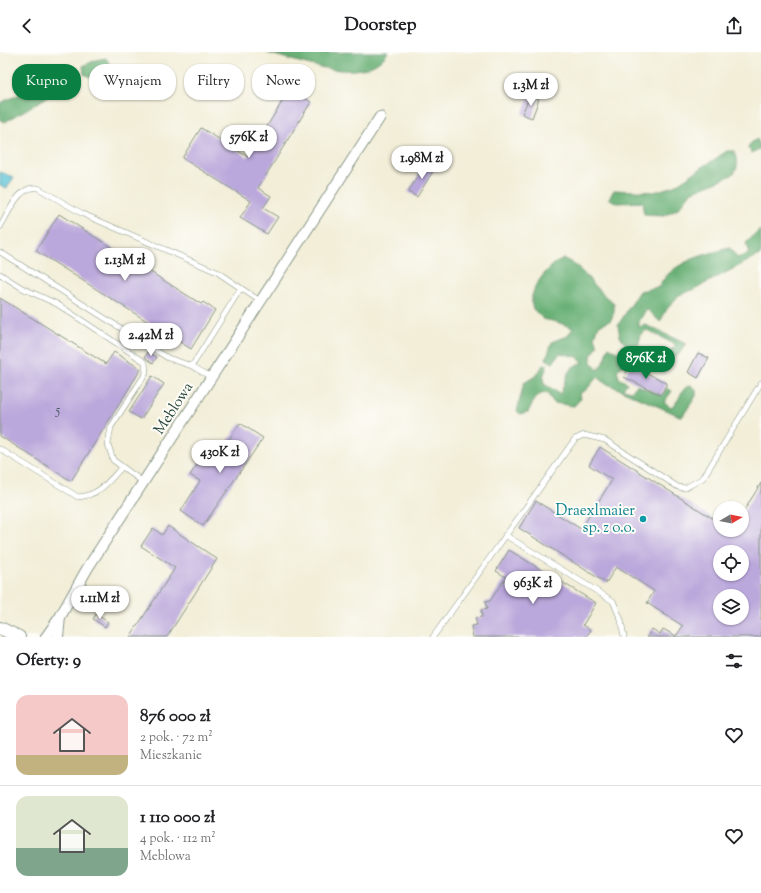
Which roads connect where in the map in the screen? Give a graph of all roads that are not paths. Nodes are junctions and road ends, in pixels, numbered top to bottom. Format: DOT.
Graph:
graph roads {
  1 [pos="380,117"];
  2 [pos="0,227"];
  3 [pos="0,252"];
  4 [pos="0,274"];
  5 [pos="241,288"];
  6 [pos="260,301"];
  7 [pos="192,366"];
  8 [pos="211,378"];
  9 [pos="761,383"];
  10 [pos="0,449"];
  11 [pos="122,467"];
  12 [pos="143,482"];
  13 [pos="505,536"];
  14 [pos="60,617"];
  15 [pos="0,628"];
  16 [pos="19,637"];
  17 [pos="46,637"];
  18 [pos="58,637"];
  19 [pos="432,637"];
  20 [pos="624,637"];
  1 -- 6 [label="street, Meblowa"];
  2 -- 5 [label="lane"];
  3 -- 7 [label="lane"];
  4 -- 11 [label="lane"];
  5 -- 6 [label="lane"];
  5 -- 7 [label="lane"];
  6 -- 8 [label="street, Meblowa"];
  7 -- 8 [label="lane"];
  8 -- 12 [label="street, Meblowa"];
  9 -- 13 [label="lane"];
  10 -- 11 [label="lane"];
  11 -- 12 [label="lane"];
  12 -- 14 [label="street, Meblowa"];
  13 -- 19 [label="lane"];
  13 -- 20 [label="lane"];
  14 -- 17 [label="street, Meblowa"];
  14 -- 18 [label="street"];
  15 -- 16 [label="street"];
}
